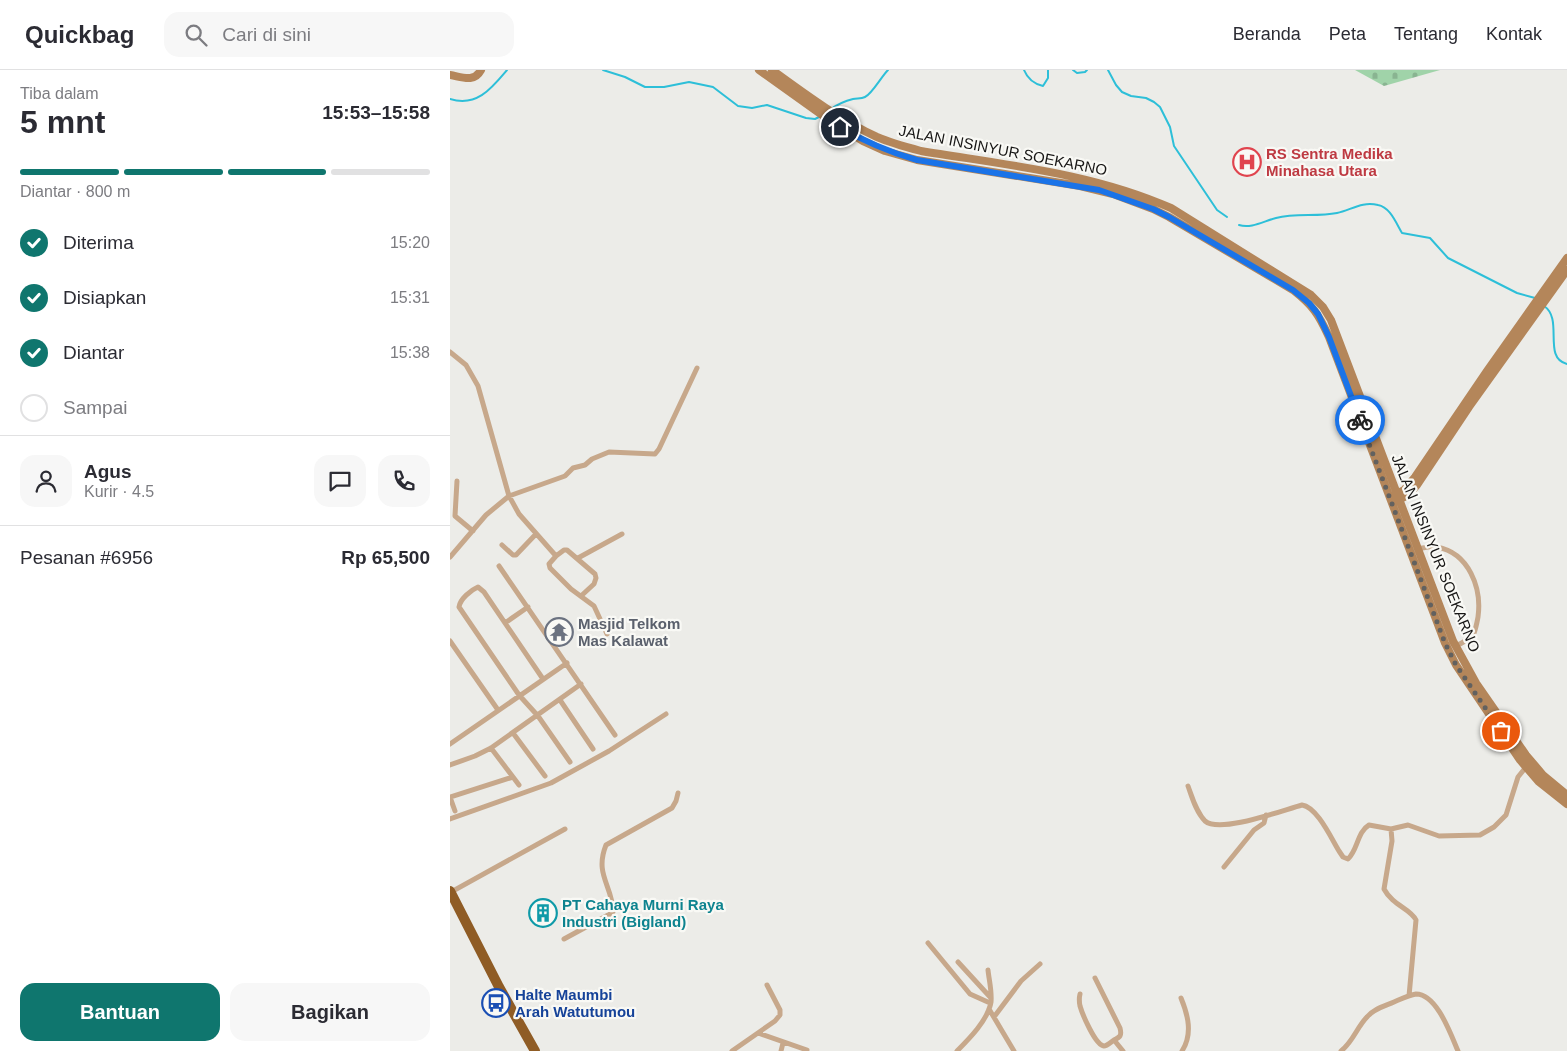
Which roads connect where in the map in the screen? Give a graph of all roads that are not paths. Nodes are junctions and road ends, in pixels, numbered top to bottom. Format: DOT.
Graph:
graph roads {
  1 [pos="481,70"];
  2 [pos="759,70"];
  3 [pos="772,70"];
  4 [pos="450,75"];
  5 [pos="821,103"];
  6 [pos="816,111"];
  7 [pos="1190,224"];
  8 [pos="1567,258"];
  9 [pos="1567,270"];
  10 [pos="1536,306"];
  11 [pos="450,352"];
  12 [pos="696,368"];
  13 [pos="456,481"];
  14 [pos="509,496"];
  15 [pos="1394,499"];
  16 [pos="473,531"];
  17 [pos="536,534"];
  18 [pos="622,534"];
  19 [pos="502,545"];
  20 [pos="1417,549"];
  21 [pos="556,556"];
  22 [pos="450,557"];
  23 [pos="578,558"];
  24 [pos="499,566"];
  25 [pos="581,596"];
  26 [pos="528,607"];
  27 [pos="505,623"];
  28 [pos="607,634"];
  29 [pos="450,641"];
  30 [pos="1455,646"];
  31 [pos="567,663"];
  32 [pos="543,679"];
  33 [pos="581,684"];
  34 [pos="519,696"];
  35 [pos="560,700"];
  36 [pos="498,710"];
  37 [pos="666,714"];
  38 [pos="538,716"];
  39 [pos="513,733"];
  40 [pos="615,735"];
  41 [pos="450,744"];
  42 [pos="491,748"];
  43 [pos="593,749"];
  44 [pos="570,762"];
  45 [pos="450,765"];
  46 [pos="1526,767"];
  47 [pos="545,776"];
  48 [pos="513,777"];
  49 [pos="519,785"];
  50 [pos="1188,786"];
  51 [pos="678,793"];
  52 [pos="1567,795"];
  53 [pos="450,797"];
  54 [pos="1567,804"];
  55 [pos="454,811"];
  56 [pos="1266,815"];
  57 [pos="450,819"];
  58 [pos="565,829"];
  59 [pos="1391,829"];
  60 [pos="1224,867"];
  61 [pos="450,892"];
  62 [pos="564,939"];
  63 [pos="928,943"];
  64 [pos="958,962"];
  65 [pos="1040,964"];
  66 [pos="988,970"];
  67 [pos="1095,978"];
  68 [pos="767,985"];
  69 [pos="1080,994"];
  70 [pos="1409,996"];
  71 [pos="1181,998"];
  72 [pos="990,1003"];
  73 [pos="994,1017"];
  74 [pos="758,1033"];
  75 [pos="1114,1040"];
  76 [pos="782,1043"];
  77 [pos="807,1050"];
  78 [pos="535,1051"];
  79 [pos="732,1051"];
  80 [pos="781,1051"];
  81 [pos="957,1051"];
  82 [pos="1014,1051"];
  83 [pos="1123,1051"];
  84 [pos="1182,1051"];
  85 [pos="1341,1051"];
  86 [pos="1458,1051"];
  1 -- 4 [label="main road"];
  2 -- 6 [label="main road, JALAN INSINYUR SOEKARNO"];
  3 -- 5 [label="main road, JALAN INSINYUR SOEKARNO"];
  5 -- 6 [label="main road"];
  5 -- 7 [label="main road, JALAN INSINYUR SOEKARNO"];
  6 -- 7 [label="main road, JALAN INSINYUR SOEKARNO"];
  7 -- 15 [label="main road, JALAN INSINYUR SOEKARNO"];
  8 -- 10 [label="main road"];
  9 -- 10 [label="main road"];
  10 -- 15 [label="main road"];
  11 -- 14 [label="street"];
  12 -- 14 [label="street"];
  13 -- 16 [label="street"];
  14 -- 16 [label="street"];
  14 -- 17 [label="street"];
  15 -- 20 [label="main road, JALAN INSINYUR SOEKARNO"];
  15 -- 46 [label="main road, JALAN INSINYUR SOEKARNO"];
  16 -- 22 [label="street"];
  17 -- 19 [label="street"];
  17 -- 21 [label="street"];
  18 -- 23 [label="street"];
  20 -- 30 [label="main road, JALAN INSINYUR SOEKARNO"];
  20 -- 30 [label="street"];
  21 -- 23 [label="street"];
  21 -- 25 [label="street"];
  23 -- 25 [label="street"];
  24 -- 26 [label="street"];
  25 -- 28 [label="street"];
  26 -- 27 [label="street"];
  26 -- 31 [label="street"];
  27 -- 32 [label="street"];
  27 -- 34 [label="street"];
  29 -- 36 [label="street"];
  30 -- 52 [label="main road, JALAN INSINYUR SOEKARNO"];
  31 -- 32 [label="street"];
  31 -- 33 [label="street"];
  32 -- 34 [label="street"];
  33 -- 35 [label="street"];
  33 -- 40 [label="street"];
  34 -- 36 [label="street"];
  34 -- 38 [label="street"];
  35 -- 38 [label="street"];
  35 -- 43 [label="street"];
  36 -- 41 [label="street"];
  37 -- 57 [label="street"];
  38 -- 39 [label="street"];
  38 -- 44 [label="street"];
  39 -- 42 [label="street"];
  39 -- 47 [label="street"];
  42 -- 45 [label="street"];
  42 -- 48 [label="street"];
  46 -- 54 [label="main road, JALAN INSINYUR SOEKARNO"];
  46 -- 59 [label="street"];
  48 -- 49 [label="street"];
  48 -- 53 [label="street"];
  50 -- 56 [label="street"];
  51 -- 62 [label="street"];
  53 -- 55 [label="street"];
  56 -- 59 [label="street"];
  56 -- 60 [label="street"];
  58 -- 61 [label="street"];
  59 -- 70 [label="street"];
  61 -- 78 [label="highway"];
  63 -- 72 [label="street"];
  64 -- 72 [label="street"];
  65 -- 73 [label="street"];
  66 -- 72 [label="street"];
  67 -- 75 [label="street"];
  68 -- 74 [label="street"];
  69 -- 75 [label="street"];
  70 -- 85 [label="street"];
  70 -- 86 [label="street"];
  71 -- 84 [label="street"];
  72 -- 73 [label="street"];
  72 -- 81 [label="street"];
  73 -- 82 [label="street"];
  74 -- 76 [label="street"];
  74 -- 79 [label="street"];
  75 -- 83 [label="street"];
  76 -- 77 [label="street"];
  76 -- 80 [label="street"];
}
